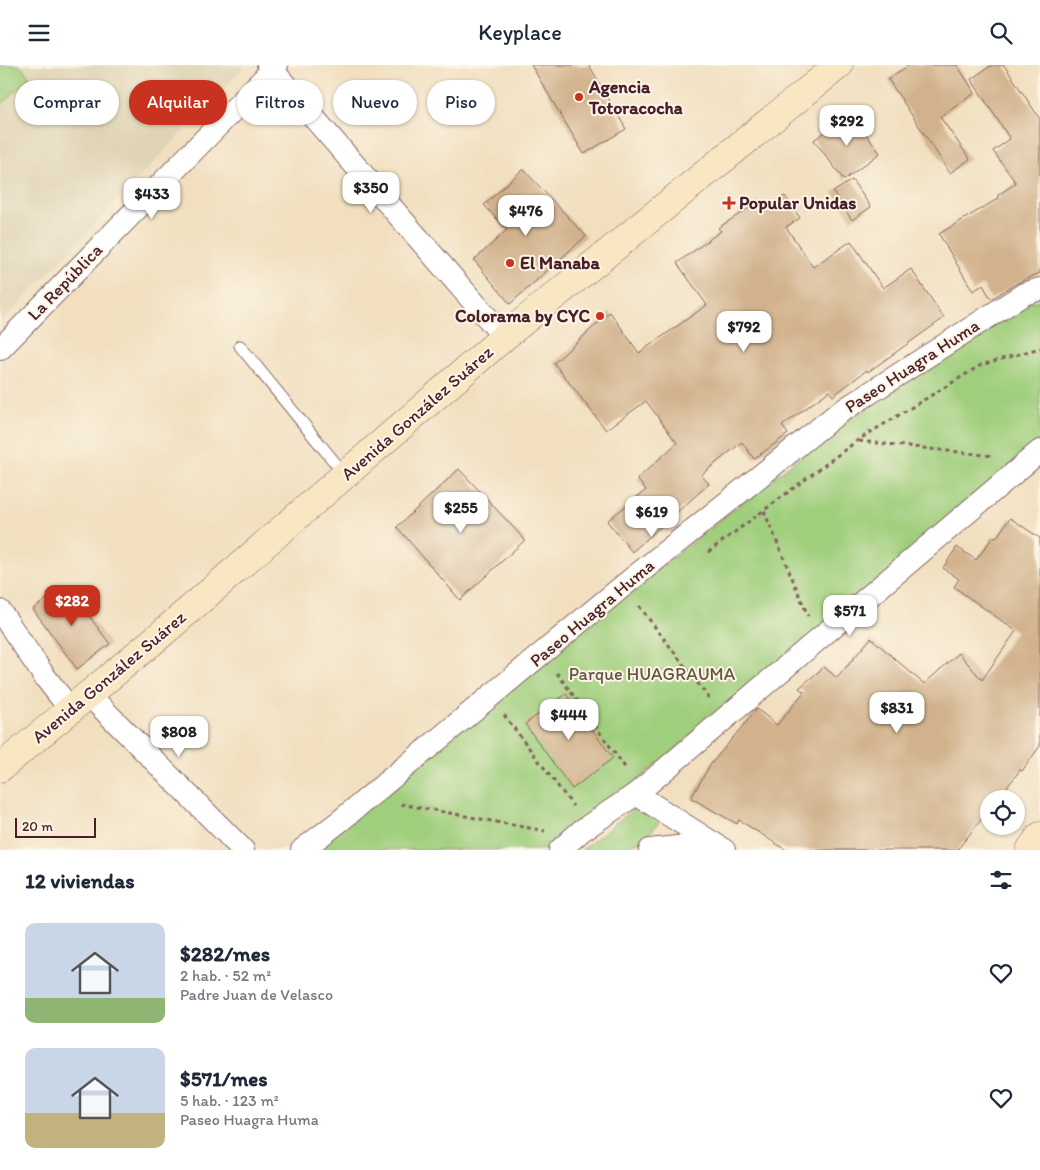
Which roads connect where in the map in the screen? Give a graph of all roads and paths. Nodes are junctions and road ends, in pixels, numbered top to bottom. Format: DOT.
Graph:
graph roads {
  1 [pos="839,65"];
  2 [pos="273,67"];
  3 [pos="1040,289"];
  4 [pos="504,337"];
  5 [pos="240,346"];
  6 [pos="1040,348"];
  7 [pos="0,349"];
  8 [pos="858,440"];
  9 [pos="1040,451"];
  10 [pos="998,457"];
  11 [pos="345,475"];
  12 [pos="764,511"];
  13 [pos="701,558"];
  14 [pos="623,586"];
  15 [pos="646,599"];
  16 [pos="638,605"];
  17 [pos="0,611"];
  18 [pos="631,611"];
  19 [pos="810,622"];
  20 [pos="564,666"];
  21 [pos="556,672"];
  22 [pos="548,678"];
  23 [pos="79,702"];
  24 [pos="511,708"];
  25 [pos="504,714"];
  26 [pos="725,719"];
  27 [pos="496,721"];
  28 [pos="0,769"];
  29 [pos="628,772"];
  30 [pos="636,794"];
  31 [pos="404,796"];
  32 [pos="578,812"];
  33 [pos="1040,836"];
  34 [pos="556,841"];
  35 [pos="718,846"];
  36 [pos="243,850"];
  37 [pos="302,850"];
  38 [pos="650,850"];
  39 [pos="1030,850"];
  1 -- 4 [label="main road, Avenida González Suárez"];
  2 -- 4 [label="street"];
  2 -- 7 [label="street, La República"];
  3 -- 14 [label="street, Paseo Huagra Huma"];
  4 -- 11 [label="main road, Avenida González Suárez"];
  5 -- 11 [label="lane"];
  6 -- 8 [label="path"];
  8 -- 10 [label="path"];
  8 -- 12 [label="path"];
  9 -- 26 [label="street"];
  11 -- 23 [label="main road, Avenida González Suárez"];
  12 -- 13 [label="path"];
  12 -- 19 [label="path"];
  14 -- 16 [label="path"];
  14 -- 37 [label="street, Paseo Huagra Huma"];
  15 -- 16 [label="path"];
  16 -- 18 [label="path"];
  16 -- 26 [label="path"];
  17 -- 23 [label="street"];
  20 -- 21 [label="path"];
  21 -- 22 [label="path"];
  21 -- 29 [label="path"];
  23 -- 28 [label="main road, Avenida González Suárez"];
  23 -- 36 [label="street"];
  24 -- 25 [label="path"];
  25 -- 27 [label="path"];
  25 -- 32 [label="path"];
  26 -- 30 [label="street"];
  30 -- 34 [label="street"];
  30 -- 35 [label="street"];
  31 -- 34 [label="path"];
  33 -- 39 [label="main road"];
  35 -- 38 [label="street"];
}
